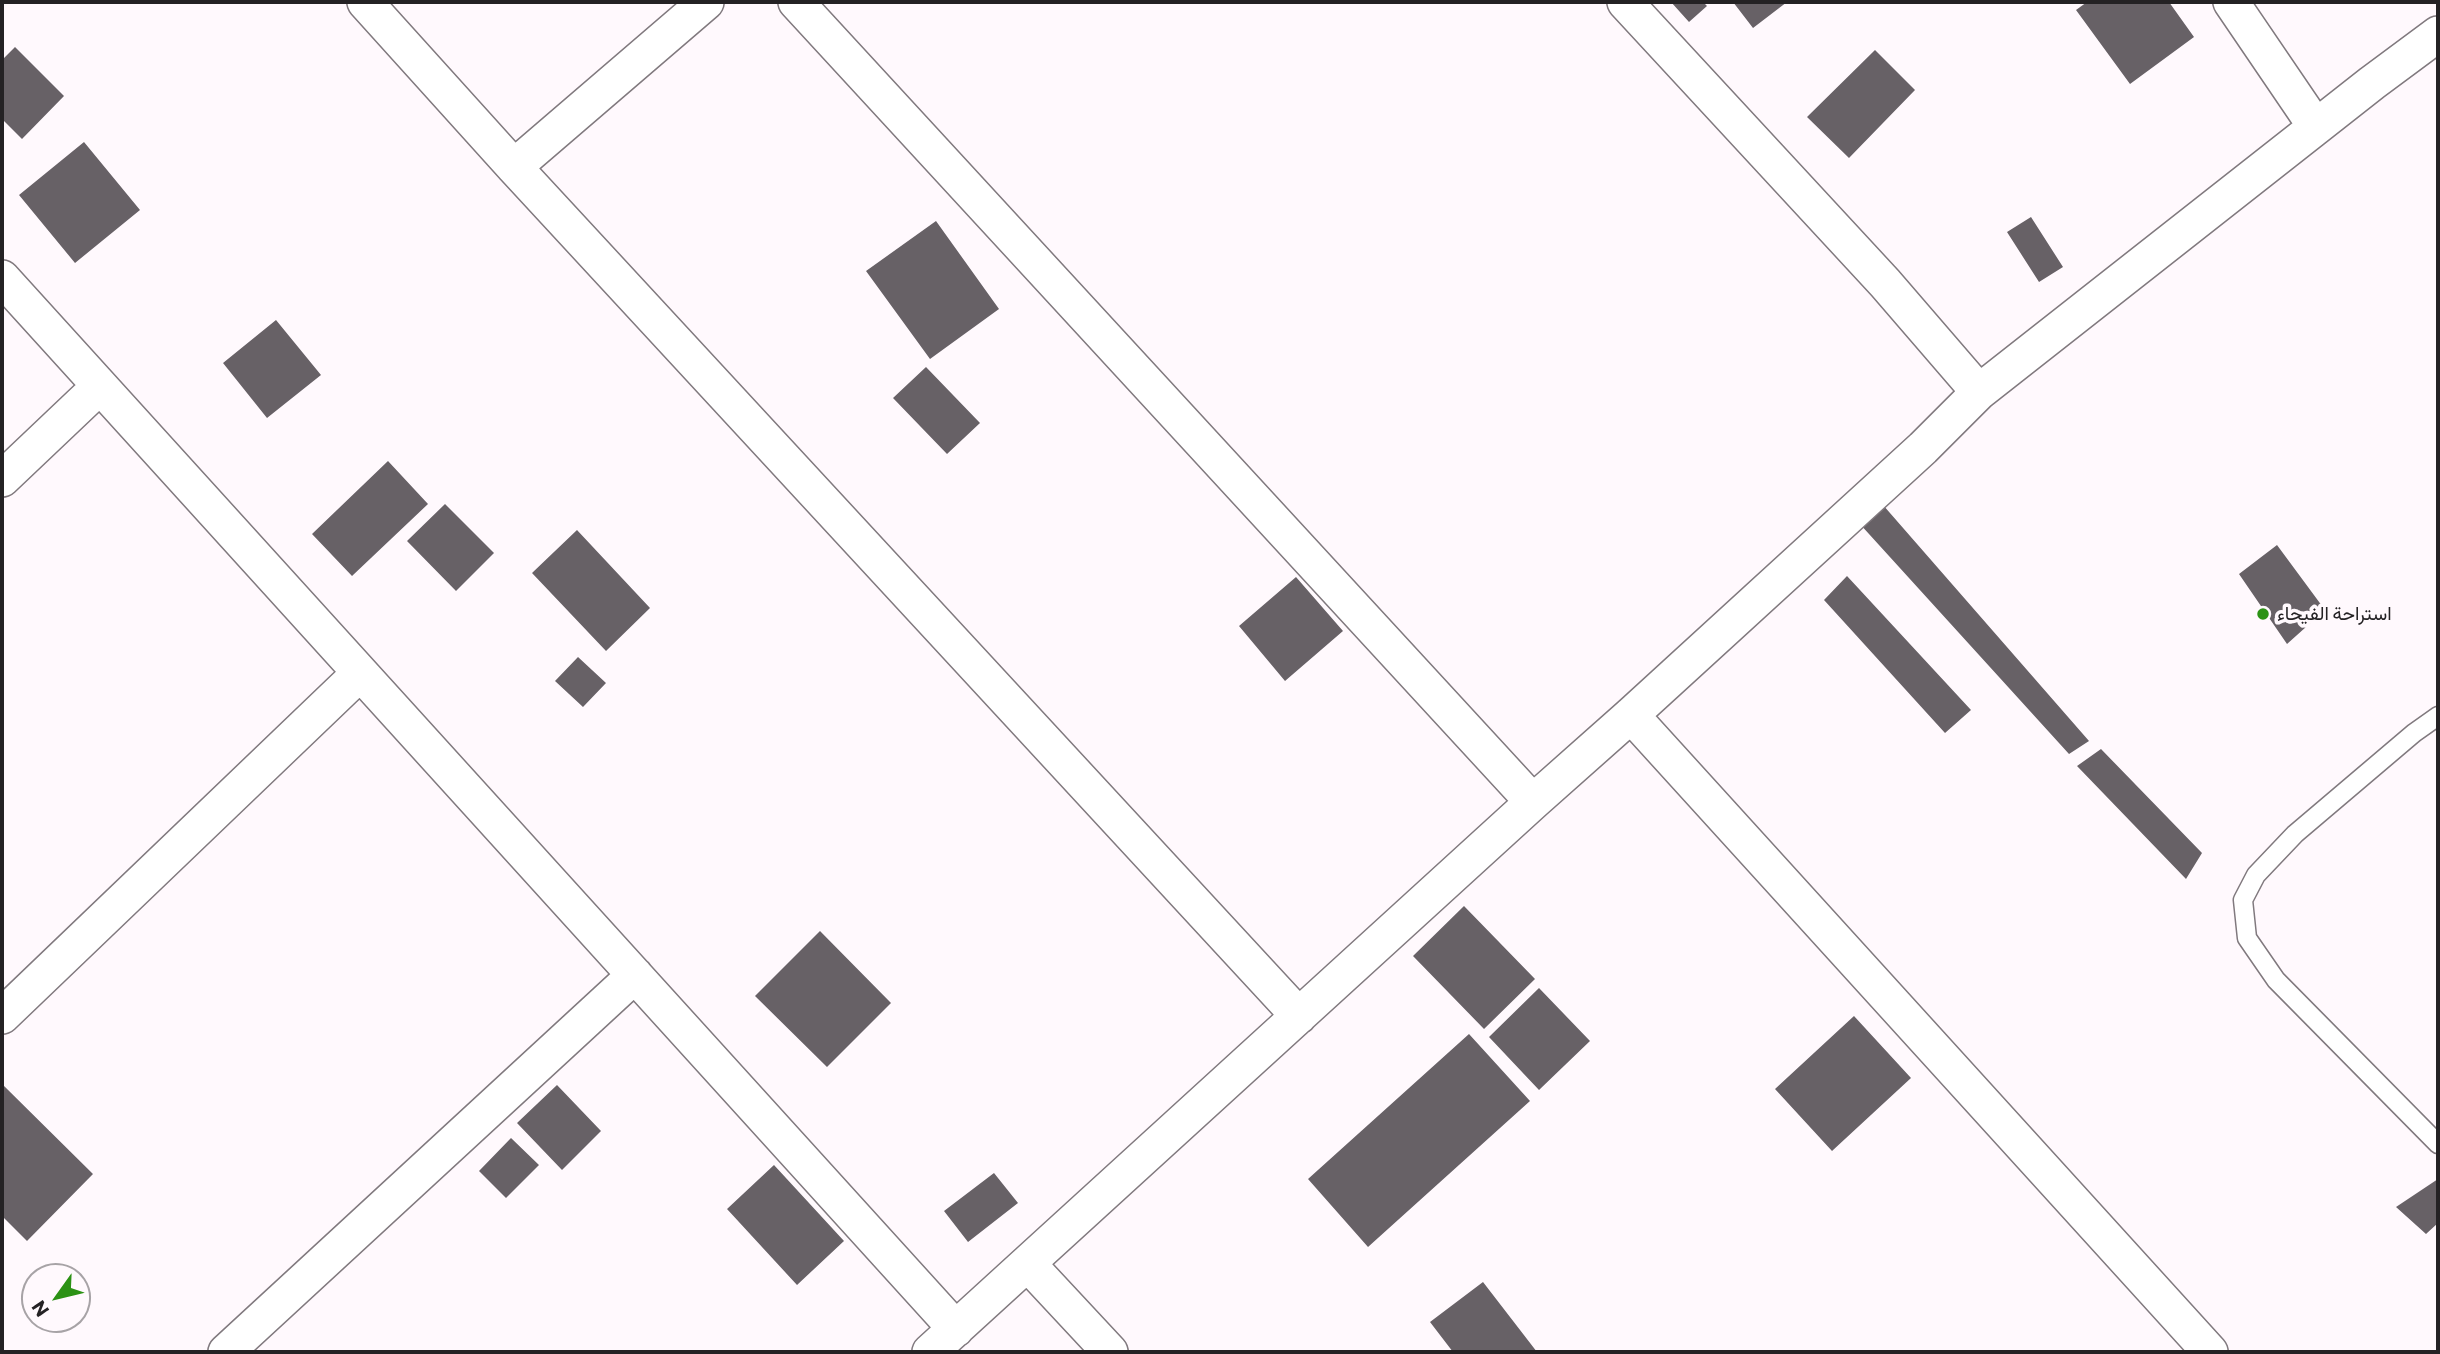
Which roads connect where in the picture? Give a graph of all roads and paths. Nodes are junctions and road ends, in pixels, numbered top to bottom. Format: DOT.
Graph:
graph roads {
  1 [pos="365,2"];
  2 [pos="706,2"];
  3 [pos="796,2"];
  4 [pos="1625,2"];
  5 [pos="2231,2"];
  6 [pos="2438,34"];
  7 [pos="2316,127"];
  8 [pos="514,167"];
  9 [pos="2,278"];
  10 [pos="100,386"];
  11 [pos="1979,392"];
  12 [pos="2,479"];
  13 [pos="360,673"];
  14 [pos="1632,715"];
  15 [pos="2438,716"];
  16 [pos="1533,802"];
  17 [pos="635,975"];
  18 [pos="2,1016"];
  19 [pos="1299,1016"];
  20 [pos="2438,1144"];
  21 [pos="1028,1264"];
  22 [pos="956,1329"];
  23 [pos="226,1352"];
  24 [pos="930,1352"];
  25 [pos="1110,1352"];
  26 [pos="2210,1352"];
  1 -- 8 [label="street"];
  2 -- 8 [label="street"];
  3 -- 16 [label="street"];
  4 -- 11 [label="street"];
  5 -- 7 [label="street"];
  6 -- 7 [label="street"];
  7 -- 11 [label="street"];
  8 -- 19 [label="street"];
  9 -- 10 [label="street"];
  10 -- 12 [label="street"];
  10 -- 13 [label="street"];
  11 -- 14 [label="street"];
  13 -- 17 [label="street"];
  13 -- 18 [label="street"];
  14 -- 16 [label="street"];
  14 -- 26 [label="street"];
  15 -- 20 [label="lane"];
  16 -- 19 [label="street"];
  17 -- 22 [label="street"];
  17 -- 23 [label="street"];
  19 -- 21 [label="street"];
  21 -- 22 [label="street"];
  21 -- 25 [label="street"];
  22 -- 24 [label="street"];
}
